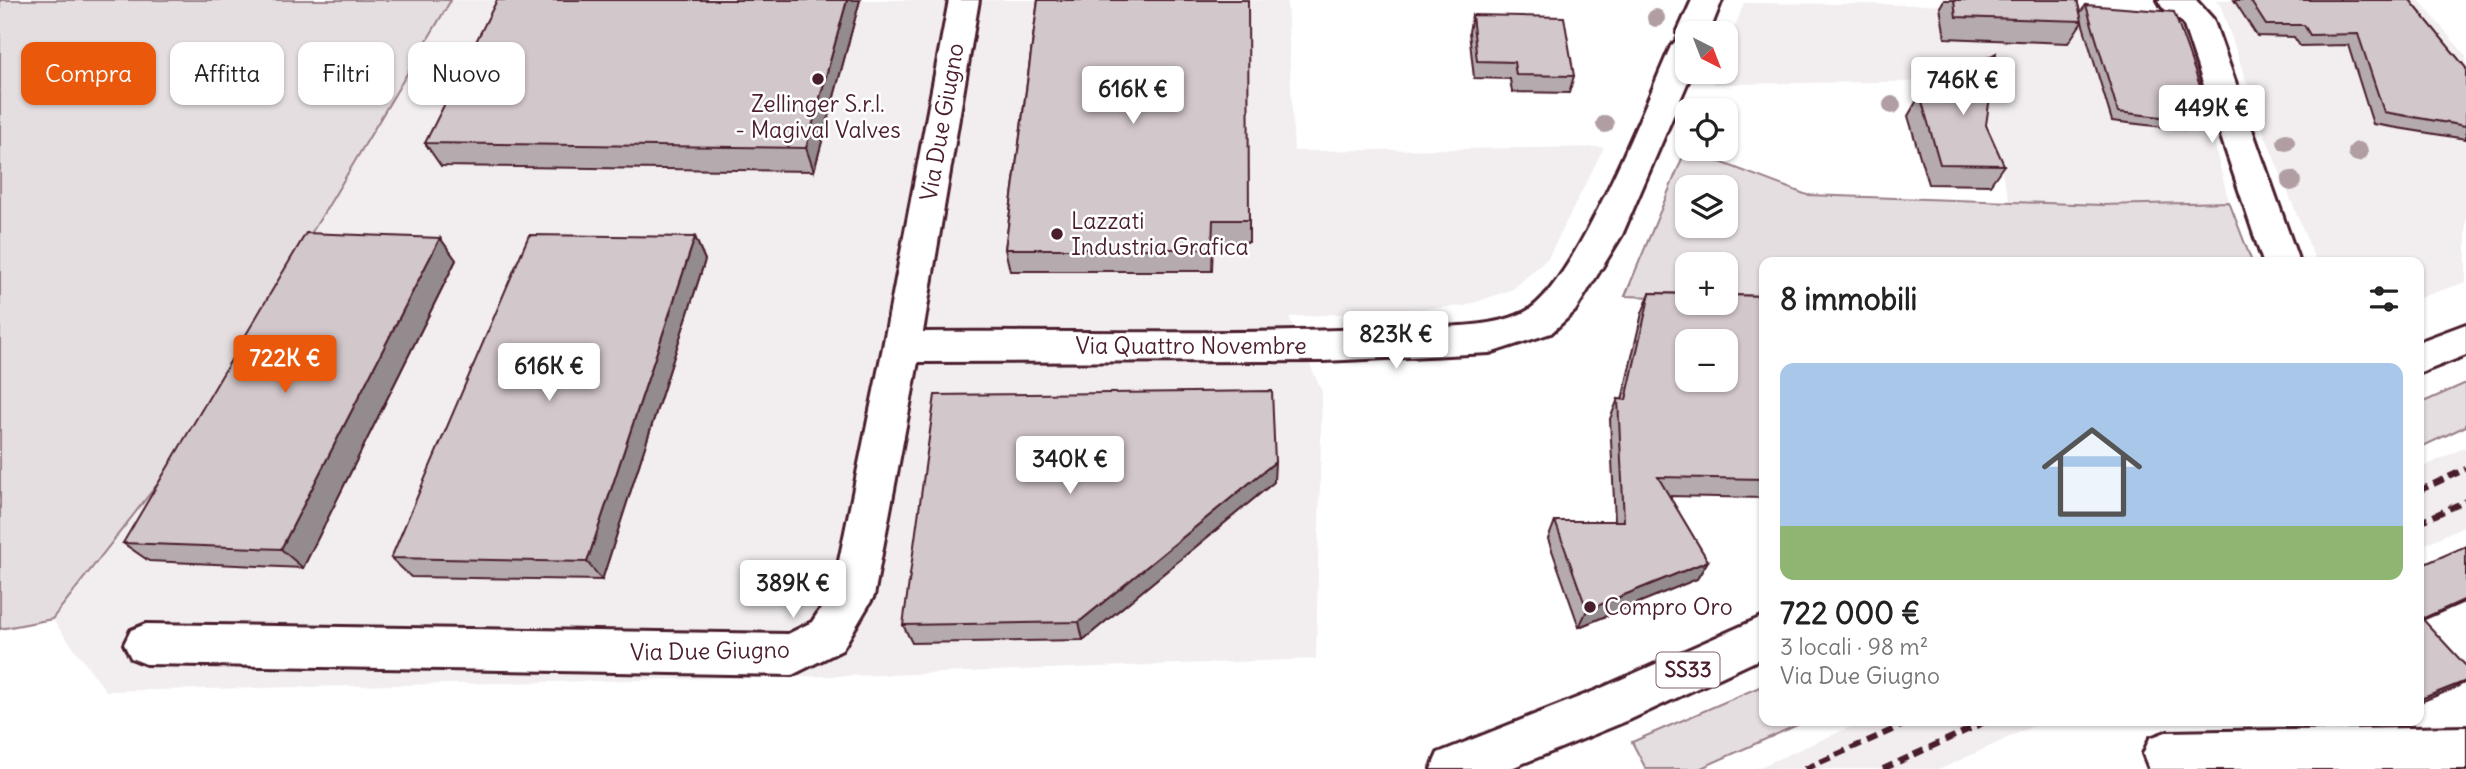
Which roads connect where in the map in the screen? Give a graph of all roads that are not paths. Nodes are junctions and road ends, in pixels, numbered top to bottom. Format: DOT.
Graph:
graph roads {
  1 [pos="964,0"];
  2 [pos="1707,0"];
  3 [pos="2172,0"];
  4 [pos="1698,21"];
  5 [pos="1675,73"];
  6 [pos="2279,257"];
  7 [pos="2466,339"];
  8 [pos="902,347"];
  9 [pos="2424,356"];
  10 [pos="1759,638"];
  11 [pos="146,644"];
  12 [pos="2466,749"];
  13 [pos="2166,754"];
  14 [pos="1454,769"];
  1 -- 8 [label="street, Via Due Giugno"];
  2 -- 4 [label="street"];
  3 -- 6 [label="street"];
  5 -- 8 [label="street, Via Quattro Novembre"];
  7 -- 9 [label="street"];
  8 -- 11 [label="street, Via Due Giugno"];
  10 -- 14 [label="street, SS33"];
  12 -- 13 [label="street"];
}
